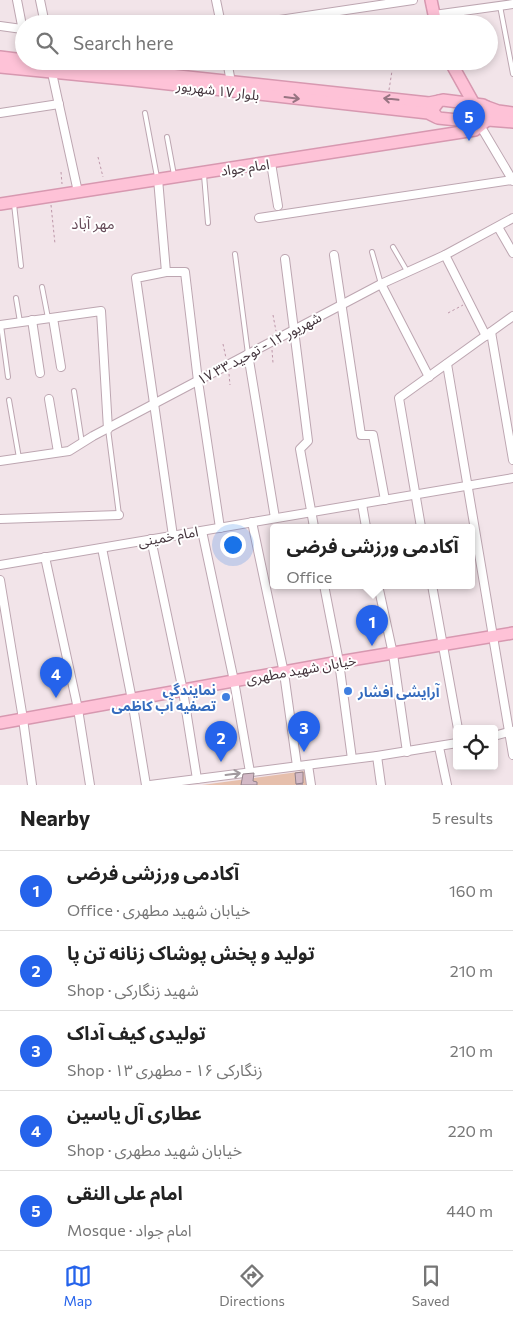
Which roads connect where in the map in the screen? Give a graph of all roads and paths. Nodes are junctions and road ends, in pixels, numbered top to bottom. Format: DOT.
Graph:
graph roads {
  1 [pos="17,0"];
  2 [pos="40,0"];
  3 [pos="216,0"];
  4 [pos="413,0"];
  5 [pos="432,0"];
  6 [pos="485,4"];
  7 [pos="513,4"];
  8 [pos="500,6"];
  9 [pos="20,15"];
  10 [pos="44,15"];
  11 [pos="219,15"];
  12 [pos="314,15"];
  13 [pos="434,15"];
  14 [pos="451,15"];
  15 [pos="0,26"];
  16 [pos="15,30"];
  17 [pos="0,57"];
  18 [pos="15,59"];
  19 [pos="15,66"];
  20 [pos="0,67"];
  21 [pos="55,70"];
  22 [pos="80,70"];
  23 [pos="106,70"];
  24 [pos="229,70"];
  25 [pos="455,70"];
  26 [pos="392,71"];
  27 [pos="513,74"];
  28 [pos="231,82"];
  29 [pos="387,98"];
  30 [pos="439,101"];
  31 [pos="59,104"];
  32 [pos="474,104"];
  33 [pos="487,107"];
  34 [pos="0,113"];
  35 [pos="145,113"];
  36 [pos="513,113"];
  37 [pos="432,115"];
  38 [pos="513,122"];
  39 [pos="485,123"];
  40 [pos="435,136"];
  41 [pos="167,137"];
  42 [pos="98,156"];
  43 [pos="271,163"];
  44 [pos="61,172"];
  45 [pos="204,173"];
  46 [pos="174,177"];
  47 [pos="158,179"];
  48 [pos="512,180"];
  49 [pos="106,188"];
  50 [pos="78,192"];
  51 [pos="64,194"];
  52 [pos="50,196"];
  53 [pos="14,202"];
  54 [pos="0,204"];
  55 [pos="278,206"];
  56 [pos="259,218"];
  57 [pos="513,218"];
  58 [pos="208,223"];
  59 [pos="498,227"];
  60 [pos="55,244"];
  61 [pos="393,248"];
  62 [pos="372,252"];
  63 [pos="513,253"];
  64 [pos="235,254"];
  65 [pos="334,255"];
  66 [pos="445,255"];
  67 [pos="285,259"];
  68 [pos="20,266"];
  69 [pos="166,272"];
  70 [pos="408,272"];
  71 [pos="381,284"];
  72 [pos="42,287"];
  73 [pos="16,298"];
  74 [pos="469,302"];
  75 [pos="341,305"];
  76 [pos="448,313"];
  77 [pos="274,315"];
  78 [pos="513,316"];
  79 [pos="50,318"];
  80 [pos="32,320"];
  81 [pos="20,322"];
  82 [pos="0,325"];
  83 [pos="293,330"];
  84 [pos="488,334"];
  85 [pos="274,340"];
  86 [pos="223,344"];
  87 [pos="248,354"];
  88 [pos="273,363"];
  89 [pos="446,364"];
  90 [pos="227,365"];
  91 [pos="61,366"];
  92 [pos="40,373"];
  93 [pos="8,377"];
  94 [pos="429,377"];
  95 [pos="198,381"];
  96 [pos="230,385"];
  97 [pos="74,391"];
  98 [pos="9,400"];
  99 [pos="49,400"];
  100 [pos="153,404"];
  101 [pos="108,428"];
  102 [pos="82,443"];
  103 [pos="58,452"];
  104 [pos="19,458"];
  105 [pos="513,460"];
  106 [pos="0,461"];
  107 [pos="513,478"];
  108 [pos="466,486"];
  109 [pos="415,495"];
  110 [pos="385,500"];
  111 [pos="362,504"];
  112 [pos="311,512"];
  113 [pos="120,515"];
  114 [pos="275,518"];
  115 [pos="0,519"];
  116 [pos="252,522"];
  117 [pos="313,524"];
  118 [pos="365,524"];
  119 [pos="420,524"];
  120 [pos="473,524"];
  121 [pos="220,528"];
  122 [pos="202,531"];
  123 [pos="173,536"];
  124 [pos="475,538"];
  125 [pos="151,539"];
  126 [pos="102,548"];
  127 [pos="45,557"];
  128 [pos="0,565"];
  129 [pos="0,580"];
  130 [pos="325,589"];
  131 [pos="379,589"];
  132 [pos="433,589"];
  133 [pos="513,634"];
  134 [pos="492,637"];
  135 [pos="443,646"];
  136 [pos="393,654"];
  137 [pos="339,662"];
  138 [pos="284,673"];
  139 [pos="234,681"];
  140 [pos="183,691"];
  141 [pos="132,700"];
  142 [pos="78,709"];
  143 [pos="23,719"];
  144 [pos="0,723"];
  145 [pos="457,725"];
  146 [pos="511,731"];
  147 [pos="498,735"];
  148 [pos="453,744"];
  149 [pos="439,747"];
  150 [pos="407,752"];
  151 [pos="513,755"];
  152 [pos="377,756"];
  153 [pos="352,759"];
  154 [pos="308,765"];
  155 [pos="297,766"];
  156 [pos="250,772"];
  157 [pos="197,779"];
  158 [pos="32,785"];
  159 [pos="90,785"];
  160 [pos="148,785"];
  161 [pos="311,785"];
  162 [pos="381,785"];
  163 [pos="447,785"];
  1 -- 9 [label="street"];
  2 -- 10 [label="street"];
  3 -- 11 [label="street"];
  4 -- 12 [label="street"];
  5 -- 13 [label="main road"];
  6 -- 8 [label="street"];
  6 -- 14 [label="street"];
  7 -- 8 [label="street"];
  8 -- 27 [label="lane"];
  15 -- 16 [label="street"];
  17 -- 18 [label="main road"];
  19 -- 20 [label="main road, بلوار ۱۷ شهریور"];
  21 -- 31 [label="street"];
  22 -- 37 [label="main road, بلوار ۱۷ شهریور, one-way"];
  23 -- 28 [label="main road, بلوار ۱۷ شهریور"];
  24 -- 28 [label="street"];
  25 -- 32 [label="main road"];
  26 -- 29 [label="path"];
  28 -- 29 [label="main road, بلوار ۱۷ شهریور"];
  30 -- 29 [label="main road, بلوار ۱۷ شهریور, one-way"];
  30 -- 32 [label="main road, بلوار ۱۷ شهریور"];
  30 -- 37 [label="main road"];
  31 -- 34 [label="street"];
  31 -- 50 [label="street"];
  32 -- 33 [label="main road, بلوار ۱۷ شهریور"];
  33 -- 36 [label="main road"];
  33 -- 39 [label="main road"];
  35 -- 47 [label="lane"];
  37 -- 39 [label="main road, بلوار ۱۷ شهریور"];
  37 -- 40 [label="main road"];
  38 -- 39 [label="main road"];
  39 -- 40 [label="main road, امام جواد"];
  39 -- 48 [label="street"];
  40 -- 43 [label="main road, امام جواد"];
  41 -- 46 [label="lane"];
  42 -- 49 [label="path"];
  43 -- 45 [label="main road, امام جواد"];
  43 -- 55 [label="street"];
  44 -- 51 [label="path"];
  45 -- 46 [label="main road, امام جواد"];
  45 -- 58 [label="lane"];
  46 -- 47 [label="main road, امام جواد"];
  47 -- 49 [label="main road, امام جواد"];
  47 -- 69 [label="street"];
  48 -- 56 [label="street"];
  49 -- 50 [label="main road, امام جواد"];
  50 -- 51 [label="main road, امام جواد"];
  51 -- 52 [label="main road, امام جواد"];
  52 -- 53 [label="main road, امام جواد"];
  52 -- 60 [label="path"];
  53 -- 54 [label="main road, امام جواد"];
  53 -- 68 [label="lane"];
  57 -- 59 [label="street, ۱۷ شهریور ۱۲ - توحید ۳۳"];
  59 -- 63 [label="street"];
  59 -- 66 [label="street, ۱۷ شهریور ۱۲ - توحید ۳۳"];
  61 -- 70 [label="lane"];
  62 -- 71 [label="lane"];
  64 -- 87 [label="lane"];
  65 -- 75 [label="street"];
  66 -- 70 [label="street, ۱۷ شهریور ۱۲ - توحید ۳۳"];
  66 -- 74 [label="street"];
  67 -- 83 [label="street"];
  69 -- 95 [label="street"];
  69 -- 100 [label="street"];
  70 -- 71 [label="street, ۱۷ شهریور ۱۲ - توحید ۳۳"];
  71 -- 75 [label="street, ۱۷ شهریور ۱۲ - توحید ۳۳"];
  71 -- 94 [label="street"];
  72 -- 79 [label="lane"];
  73 -- 81 [label="lane"];
  74 -- 76 [label="path"];
  74 -- 84 [label="street"];
  75 -- 83 [label="street, ۱۷ شهریور ۱۲ - توحید ۳۳"];
  75 -- 110 [label="street"];
  77 -- 85 [label="path"];
  78 -- 84 [label="street"];
  79 -- 80 [label="street"];
  79 -- 91 [label="street"];
  79 -- 101 [label="street"];
  80 -- 81 [label="street"];
  80 -- 92 [label="street"];
  81 -- 82 [label="street"];
  82 -- 93 [label="lane"];
  83 -- 85 [label="street, ۱۷ شهریور ۱۲ - توحید ۳۳"];
  83 -- 112 [label="street"];
  84 -- 89 [label="street"];
  84 -- 105 [label="street"];
  85 -- 87 [label="street, ۱۷ شهریور ۱۲ - توحید ۳۳"];
  85 -- 88 [label="path"];
  86 -- 90 [label="path"];
  87 -- 90 [label="street, ۱۷ شهریور ۱۲ - توحید ۳۳"];
  87 -- 114 [label="street"];
  89 -- 94 [label="street"];
  89 -- 108 [label="street"];
  90 -- 95 [label="street, ۱۷ شهریور ۱۲ - توحید ۳۳"];
  90 -- 96 [label="path"];
  94 -- 109 [label="street"];
  95 -- 100 [label="street, ۱۷ شهریور ۱۲ - توحید ۳۳"];
  95 -- 121 [label="street"];
  97 -- 102 [label="lane"];
  98 -- 104 [label="lane"];
  99 -- 103 [label="street"];
  100 -- 101 [label="street, ۱۷ شهریور ۱۲ - توحید ۳۳"];
  100 -- 123 [label="street"];
  101 -- 102 [label="street, ۱۷ شهریور ۱۲ - توحید ۳۳"];
  101 -- 113 [label="lane"];
  102 -- 103 [label="street, ۱۷ شهریور ۱۲ - توحید ۳۳"];
  103 -- 104 [label="street, ۱۷ شهریور ۱۲ - توحید ۳۳"];
  104 -- 106 [label="street, ۱۷ شهریور ۱۲ - توحید ۳۳"];
  107 -- 108 [label="street, امام خمینی"];
  108 -- 109 [label="street, امام خمینی"];
  108 -- 120 [label="street"];
  109 -- 110 [label="street, امام خمینی"];
  109 -- 119 [label="street"];
  110 -- 111 [label="street, امام خمینی"];
  111 -- 112 [label="street, امام خمینی"];
  111 -- 118 [label="street"];
  112 -- 114 [label="street, امام خمینی"];
  112 -- 117 [label="street"];
  113 -- 115 [label="street"];
  114 -- 116 [label="street, امام خمینی"];
  116 -- 121 [label="street, امام خمینی"];
  116 -- 138 [label="street"];
  121 -- 122 [label="street, امام خمینی"];
  122 -- 123 [label="street, امام خمینی"];
  122 -- 139 [label="street"];
  123 -- 125 [label="street, امام خمینی"];
  124 -- 134 [label="street"];
  125 -- 126 [label="street, امام خمینی"];
  125 -- 140 [label="street"];
  126 -- 127 [label="street, امام خمینی"];
  126 -- 141 [label="street"];
  127 -- 128 [label="street, امام خمینی"];
  127 -- 142 [label="street"];
  129 -- 143 [label="street"];
  130 -- 137 [label="street"];
  131 -- 136 [label="street"];
  132 -- 135 [label="street"];
  133 -- 134 [label="main road, خیابان شهید مطهری"];
  134 -- 135 [label="main road, خیابان شهید مطهری"];
  134 -- 146 [label="street"];
  135 -- 136 [label="main road, خیابان شهید مطهری"];
  135 -- 145 [label="street"];
  136 -- 137 [label="main road, خیابان شهید مطهری"];
  136 -- 150 [label="street"];
  137 -- 138 [label="main road, خیابان شهید مطهری"];
  137 -- 153 [label="street"];
  138 -- 139 [label="main road, خیابان شهید مطهری"];
  138 -- 155 [label="street"];
  139 -- 140 [label="main road, خیابان شهید مطهری"];
  139 -- 156 [label="street"];
  140 -- 141 [label="main road, خیابان شهید مطهری"];
  140 -- 157 [label="street"];
  141 -- 142 [label="main road, خیابان شهید مطهری"];
  141 -- 160 [label="street"];
  142 -- 143 [label="main road, خیابان شهید مطهری"];
  142 -- 159 [label="street"];
  143 -- 144 [label="main road, خیابان شهید مطهری"];
  143 -- 158 [label="street"];
  146 -- 147 [label="street"];
  146 -- 151 [label="street"];
  148 -- 149 [label="street"];
  149 -- 150 [label="street"];
  149 -- 163 [label="street"];
  150 -- 152 [label="street"];
  152 -- 153 [label="street"];
  152 -- 162 [label="street"];
  153 -- 154 [label="street"];
  154 -- 155 [label="street"];
  154 -- 161 [label="street"];
  155 -- 156 [label="street"];
  157 -- 156 [label="street, one-way"];
  157 -- 160 [label="street"];
}
